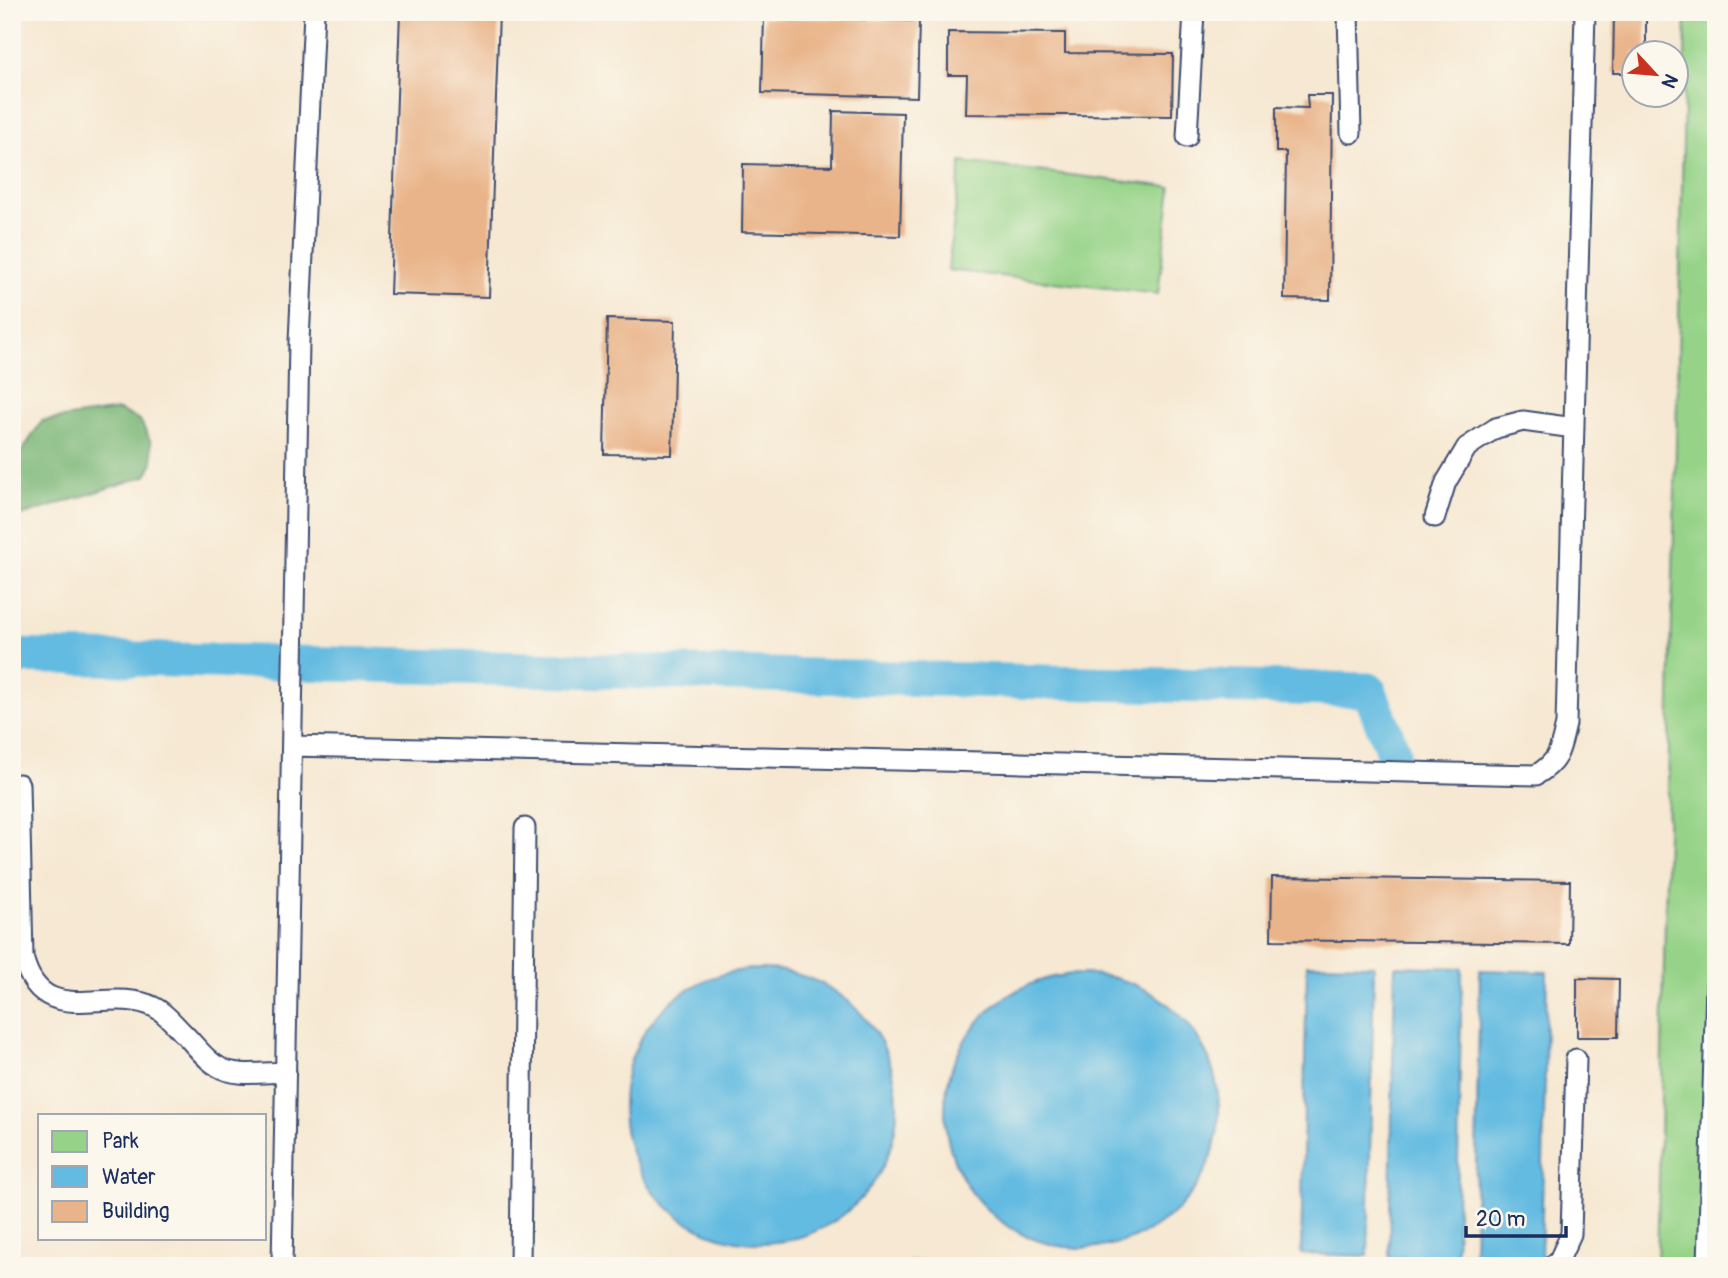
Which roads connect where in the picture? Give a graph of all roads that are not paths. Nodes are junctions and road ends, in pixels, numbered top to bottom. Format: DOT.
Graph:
graph roads {
  1 [pos="314,12"];
  2 [pos="1194,12"];
  3 [pos="1348,12"];
  4 [pos="1585,12"];
  5 [pos="1350,133"];
  6 [pos="1187,136"];
  7 [pos="1574,428"];
  8 [pos="1435,517"];
  9 [pos="292,746"];
  10 [pos="19,784"];
  11 [pos="525,828"];
  12 [pos="1716,982"];
  13 [pos="1576,1059"];
  14 [pos="286,1072"];
  15 [pos="282,1266"];
  16 [pos="520,1266"];
  17 [pos="1552,1266"];
  18 [pos="1708,1266"];
  1 -- 9 [label="lane"];
  2 -- 6 [label="lane"];
  3 -- 5 [label="lane"];
  4 -- 7 [label="lane"];
  7 -- 8 [label="lane"];
  7 -- 9 [label="lane"];
  9 -- 14 [label="lane"];
  10 -- 14 [label="lane"];
  11 -- 16 [label="lane"];
  12 -- 18 [label="lane"];
  13 -- 17 [label="lane"];
  14 -- 15 [label="lane"];
}
